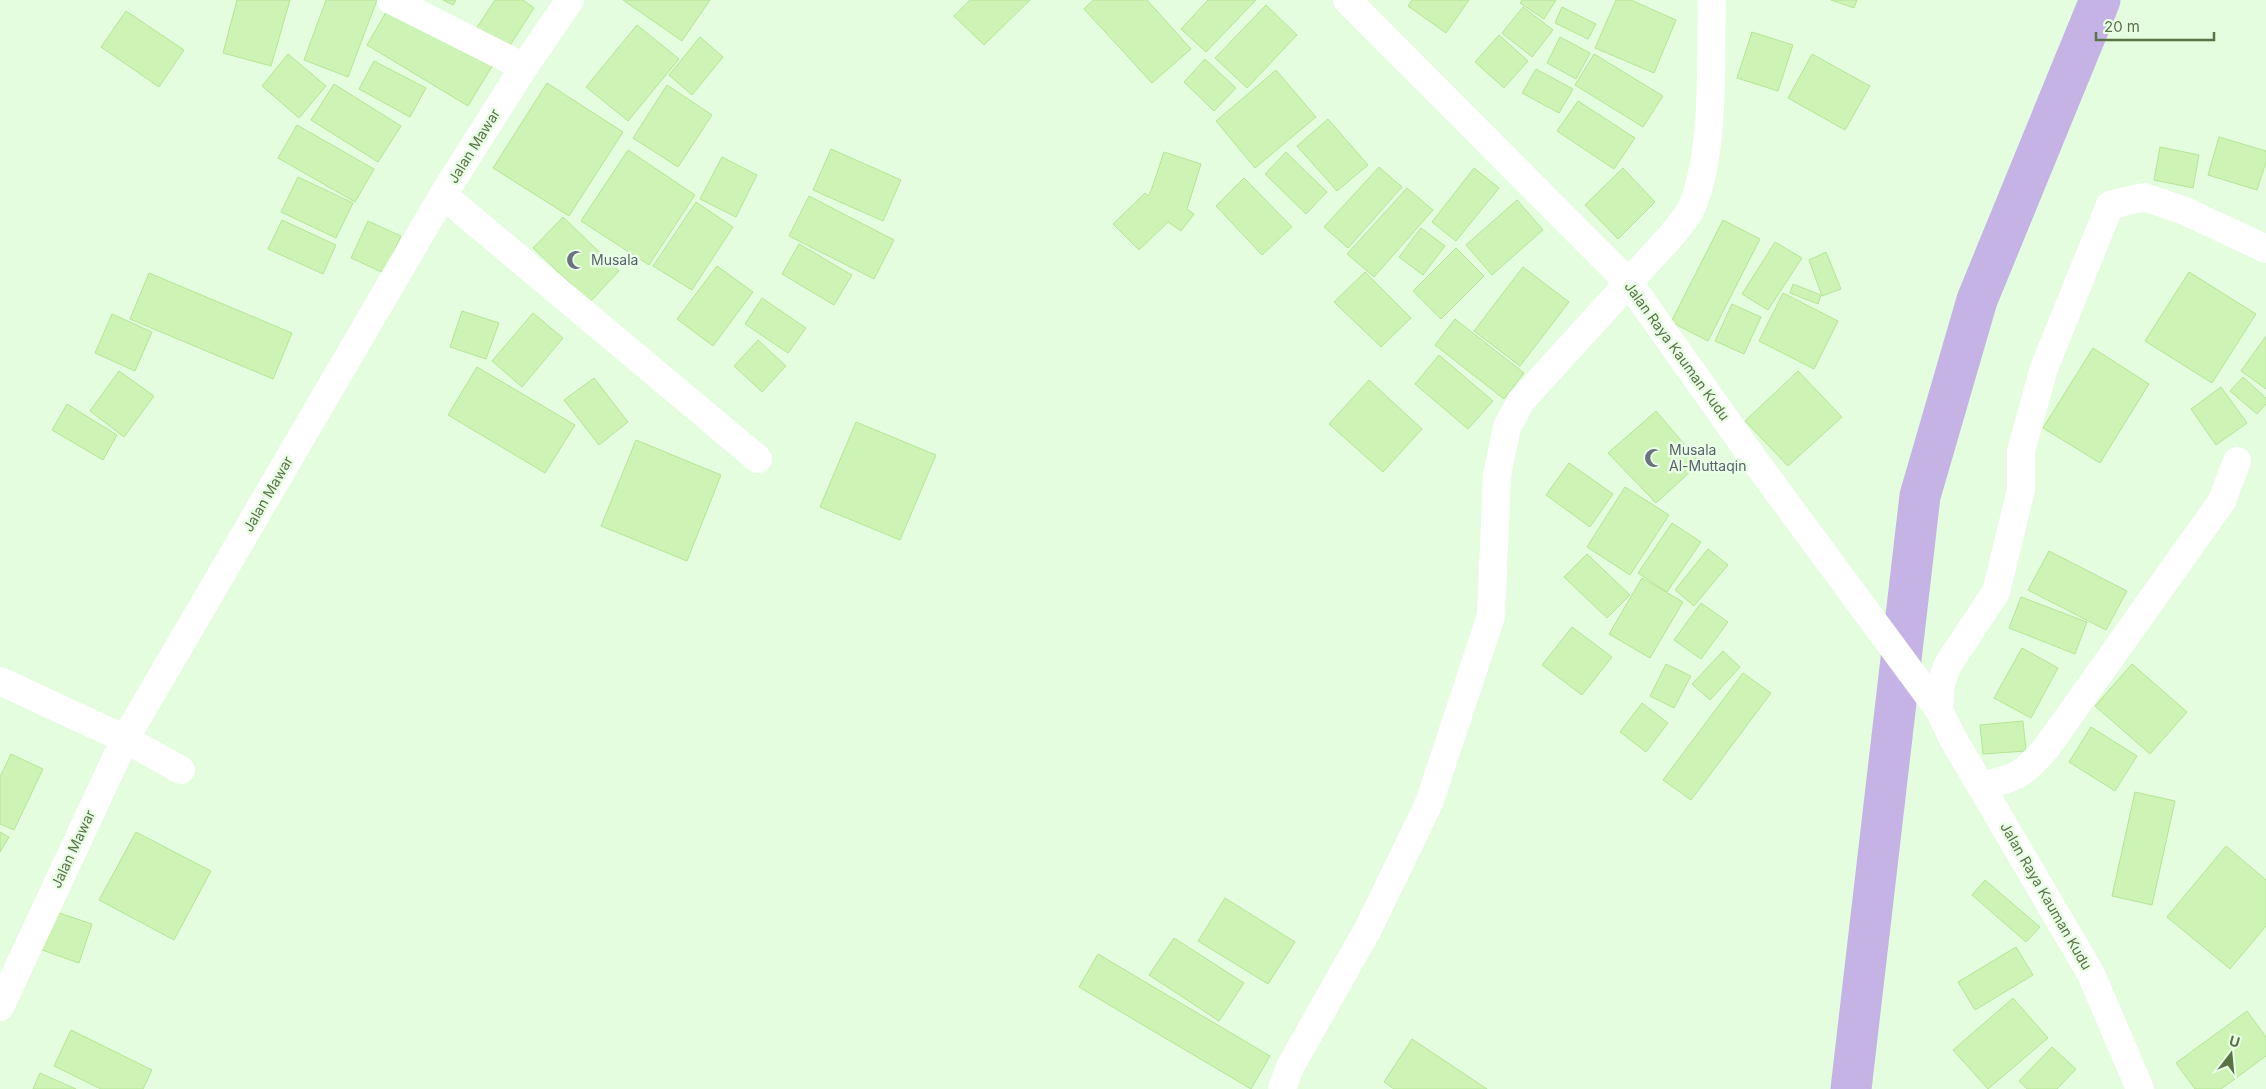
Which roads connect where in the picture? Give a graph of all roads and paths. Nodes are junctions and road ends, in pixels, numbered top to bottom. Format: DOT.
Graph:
graph roads {
  1 [pos="391,0"];
  2 [pos="570,0"];
  3 [pos="1347,0"];
  4 [pos="1712,0"];
  5 [pos="524,67"];
  6 [pos="443,195"];
  7 [pos="2266,250"];
  8 [pos="1628,283"];
  9 [pos="758,459"];
  10 [pos="2237,460"];
  11 [pos="0,681"];
  12 [pos="1939,710"];
  13 [pos="124,739"];
  14 [pos="181,770"];
  15 [pos="1981,786"];
  16 [pos="0,1007"];
  17 [pos="1282,1089"];
  18 [pos="2140,1089"];
  1 -- 5 [label="street"];
  2 -- 5 [label="street, Jalan Mawar"];
  3 -- 8 [label="street, Jalan Raya Kauman Kudu"];
  4 -- 8 [label="street"];
  5 -- 6 [label="street, Jalan Mawar"];
  6 -- 9 [label="street"];
  6 -- 13 [label="street, Jalan Mawar"];
  7 -- 12 [label="street"];
  8 -- 12 [label="street, Jalan Raya Kauman Kudu"];
  8 -- 17 [label="street"];
  10 -- 15 [label="street"];
  11 -- 13 [label="street"];
  12 -- 15 [label="street, Jalan Raya Kauman Kudu"];
  13 -- 14 [label="street"];
  13 -- 16 [label="street, Jalan Mawar"];
  15 -- 18 [label="street, Jalan Raya Kauman Kudu"];
}
